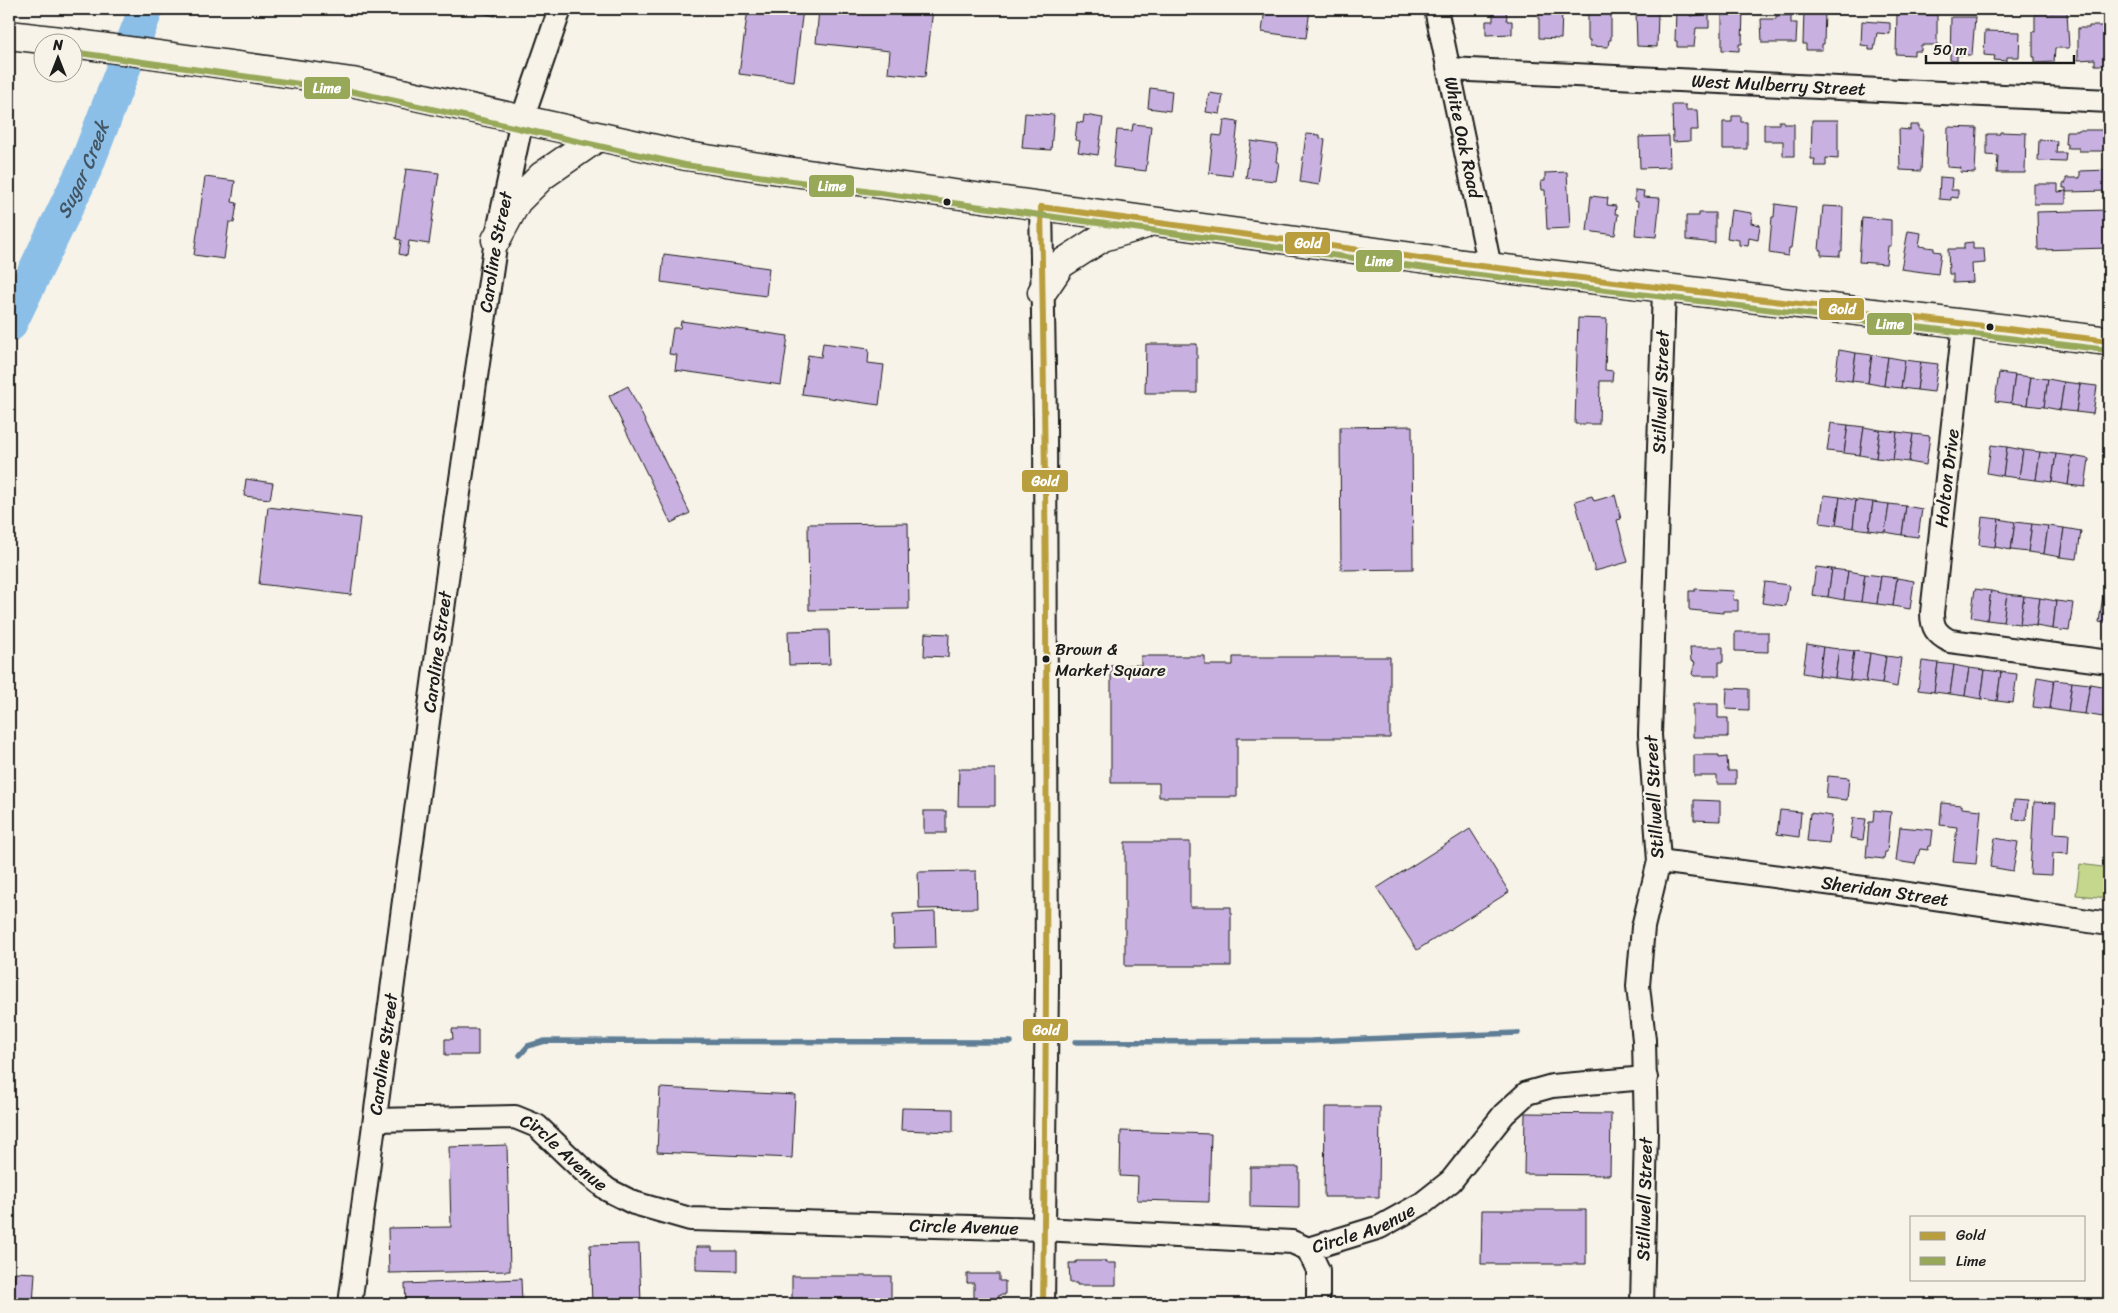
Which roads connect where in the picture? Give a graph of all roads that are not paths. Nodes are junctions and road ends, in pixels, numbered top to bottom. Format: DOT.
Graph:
graph roads {
  1 [pos="560,9"];
  2 [pos="1436,9"];
  3 [pos="9,35"];
  4 [pos="32,38"];
  5 [pos="82,44"];
  6 [pos="1449,69"];
  7 [pos="2109,101"];
  8 [pos="522,120"];
  9 [pos="598,137"];
  10 [pos="1040,207"];
  11 [pos="1154,222"];
  12 [pos="496,240"];
  13 [pos="1490,266"];
  14 [pos="1664,288"];
  15 [pos="1042,292"];
  16 [pos="1964,324"];
  17 [pos="2109,341"];
  18 [pos="2109,662"];
  19 [pos="1660,861"];
  20 [pos="2109,924"];
  21 [pos="1646,1078"];
  22 [pos="374,1120"];
  23 [pos="1042,1229"];
  24 [pos="1308,1249"];
  25 [pos="350,1304"];
  26 [pos="1043,1304"];
  27 [pos="1318,1304"];
  28 [pos="1642,1304"];
  1 -- 8 [label="street, Caroline Street"];
  2 -- 6 [label="street, White Oak Road"];
  3 -- 4 [label="main road"];
  5 -- 8 [label="main road"];
  6 -- 7 [label="street, West Mulberry Street"];
  6 -- 13 [label="street, White Oak Road"];
  8 -- 9 [label="main road"];
  8 -- 12 [label="street, Caroline Street"];
  9 -- 10 [label="main road"];
  9 -- 12 [label="main road"];
  10 -- 11 [label="main road"];
  10 -- 15 [label="street"];
  11 -- 13 [label="main road"];
  11 -- 15 [label="main road"];
  12 -- 22 [label="street, Caroline Street"];
  13 -- 14 [label="main road"];
  14 -- 16 [label="main road"];
  14 -- 19 [label="street, Stillwell Street"];
  15 -- 23 [label="street"];
  16 -- 17 [label="main road"];
  16 -- 18 [label="street, Holton Drive"];
  19 -- 20 [label="street, Sheridan Street"];
  19 -- 21 [label="street, Stillwell Street"];
  21 -- 24 [label="street, Circle Avenue"];
  21 -- 28 [label="street, Stillwell Street"];
  22 -- 23 [label="street, Circle Avenue"];
  22 -- 25 [label="street, Caroline Street"];
  23 -- 24 [label="street, Circle Avenue"];
  23 -- 26 [label="street"];
  24 -- 27 [label="street"];
}
